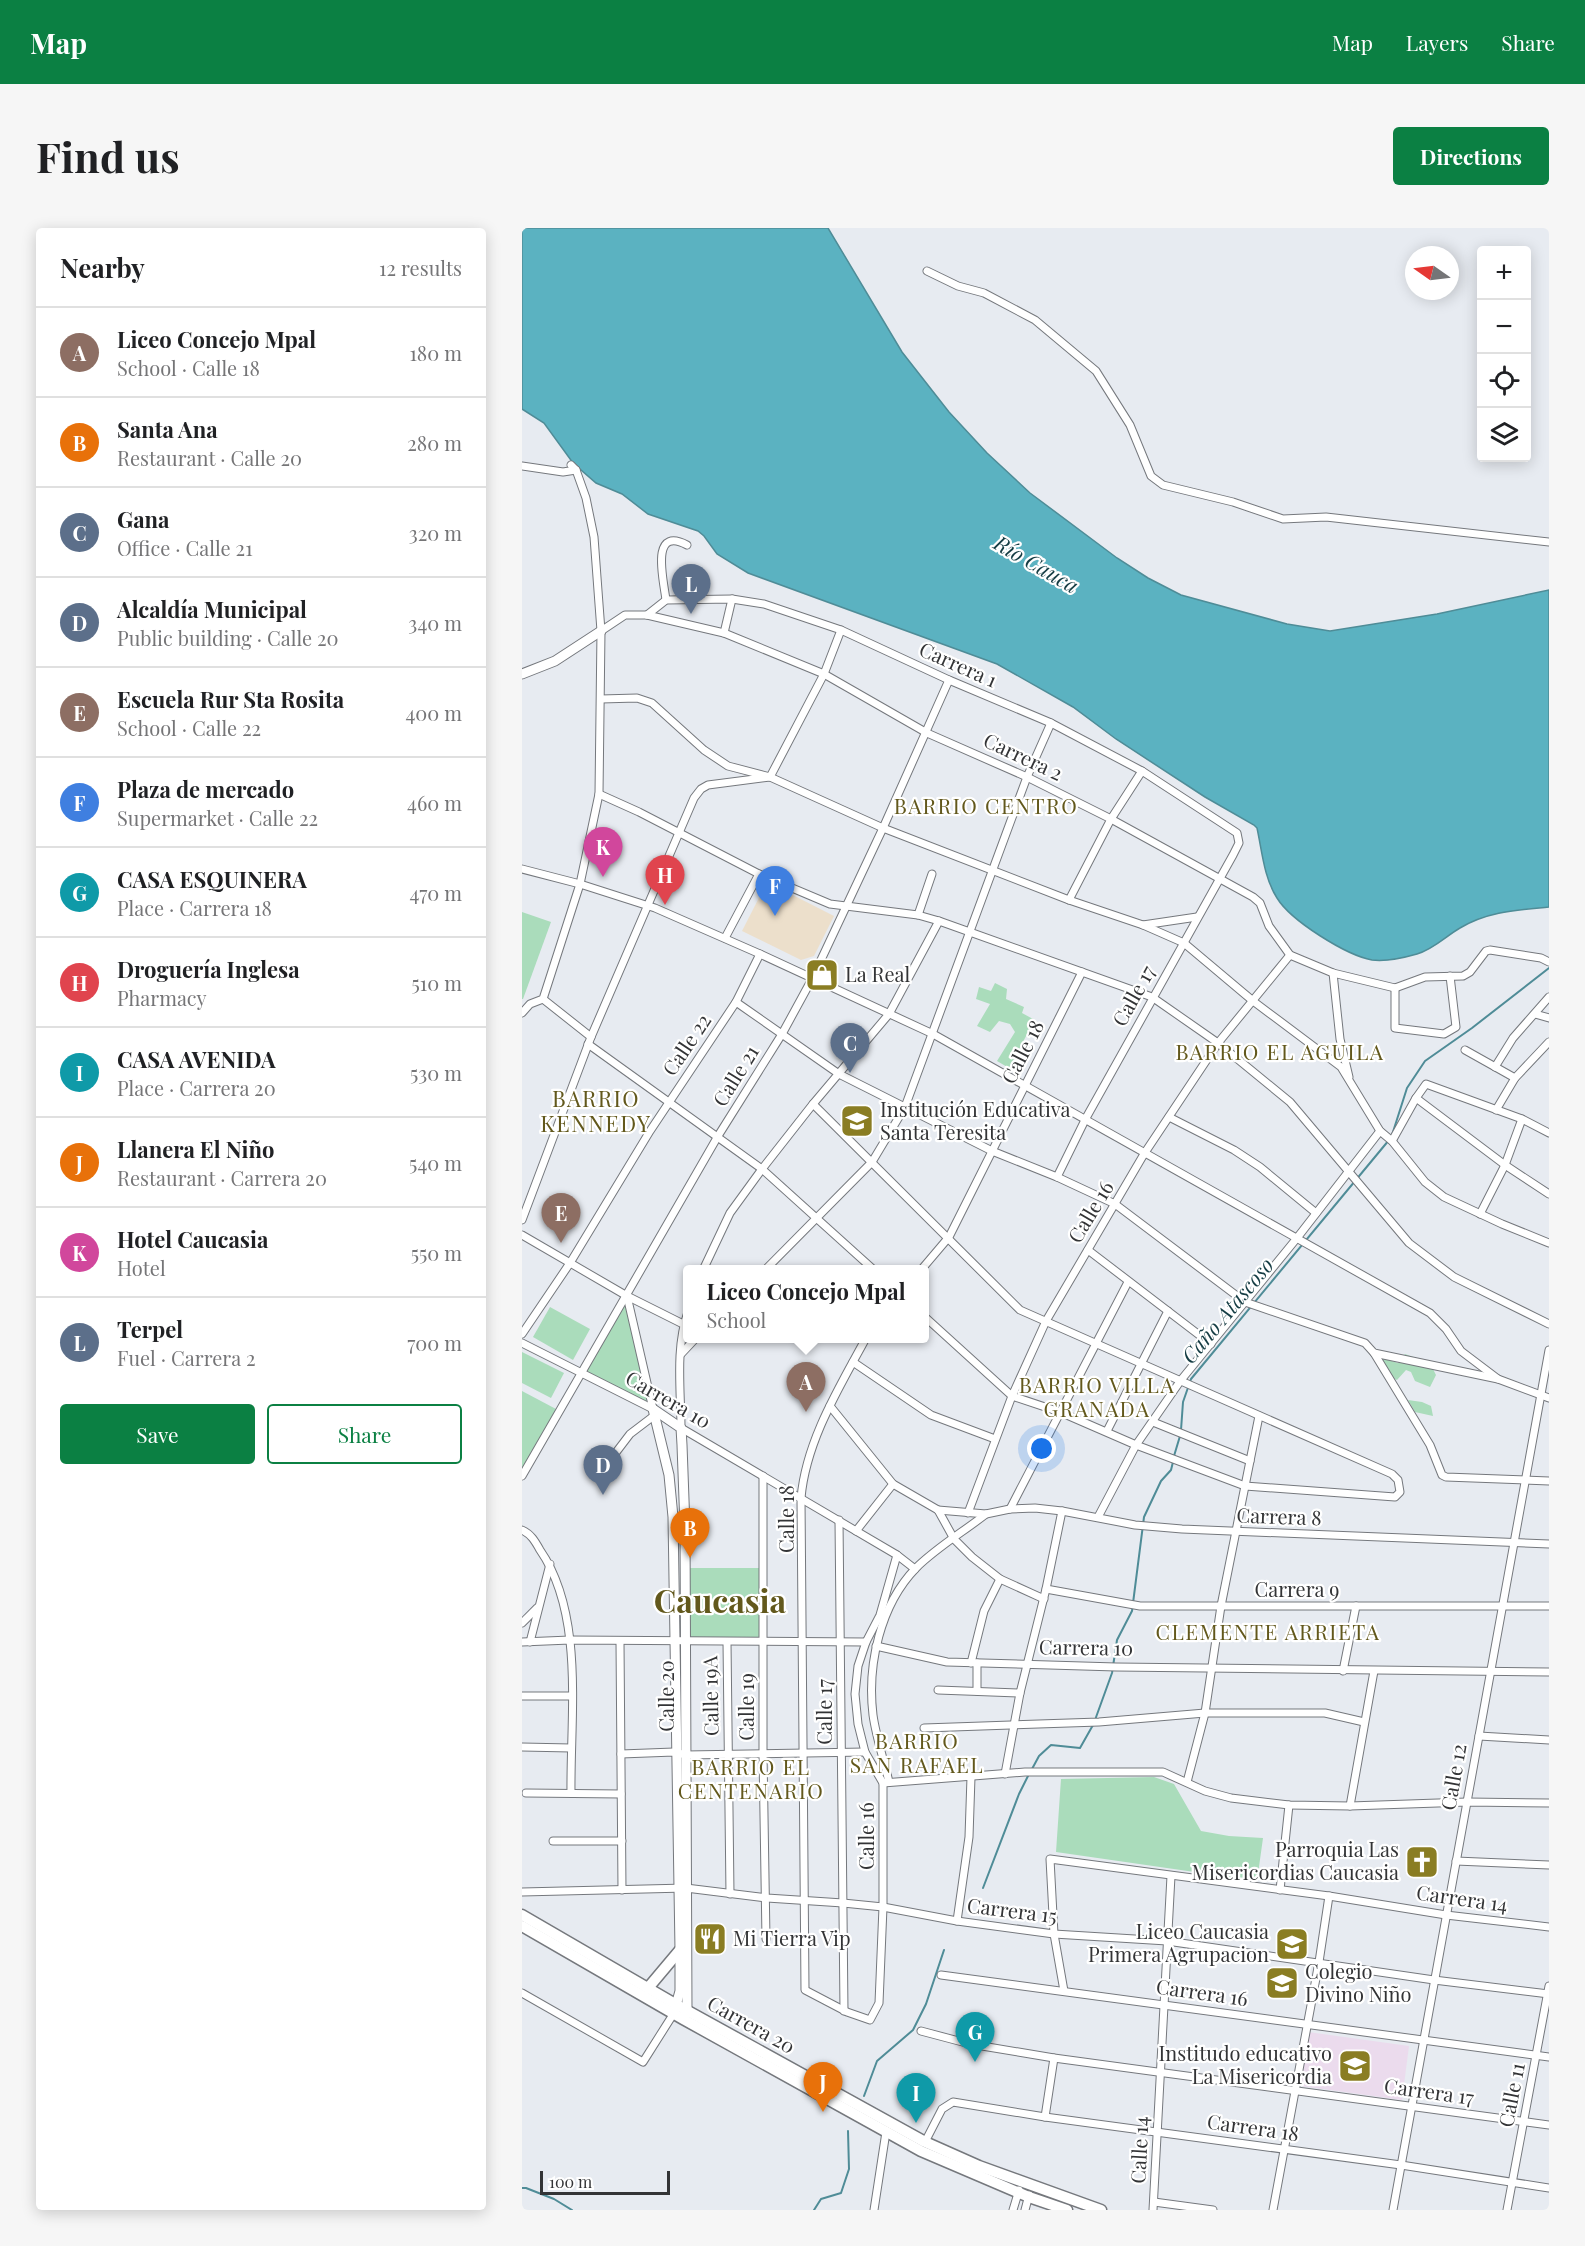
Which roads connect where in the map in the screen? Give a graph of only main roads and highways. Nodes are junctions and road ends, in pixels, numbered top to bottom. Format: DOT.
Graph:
graph roads {
  1 [pos="522,1915"];
  2 [pos="522,1926"];
  3 [pos="680,1950"];
  4 [pos="648,1988"];
  5 [pos="680,2012"];
  6 [pos="1025,2189"];
  7 [pos="1067,2210"];
  8 [pos="1101,2210"];
  1 -- 4 [label="main road, Carrera 20"];
  2 -- 5 [label="main road, Carrera 20"];
  3 -- 4 [label="main road"];
  4 -- 5 [label="main road, Carrera 20"];
  5 -- 6 [label="main road, Carrera 20"];
  5 -- 6 [label="main road, Carrera 20"];
  6 -- 7 [label="main road, Carrera 20"];
  6 -- 8 [label="main road, Carrera 20"];
}
